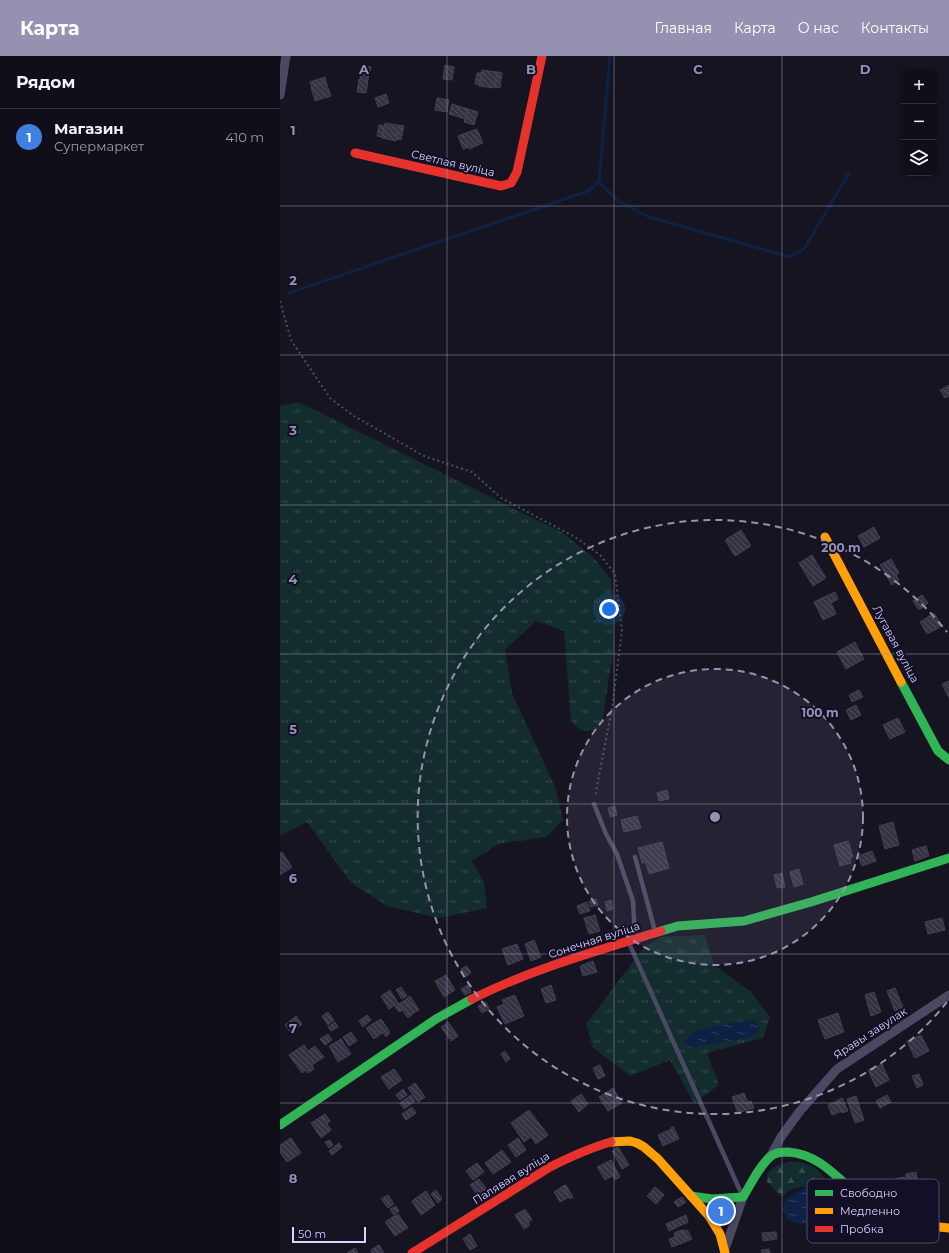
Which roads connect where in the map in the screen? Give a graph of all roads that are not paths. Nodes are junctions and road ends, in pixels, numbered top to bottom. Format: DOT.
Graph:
graph roads {
  1 [pos="542,56"];
  2 [pos="284,58"];
  3 [pos="280,95"];
  4 [pos="355,153"];
  5 [pos="825,536"];
  6 [pos="949,760"];
  7 [pos="594,804"];
  8 [pos="635,857"];
  9 [pos="949,858"];
  10 [pos="656,933"];
  11 [pos="632,940"];
  12 [pos="949,995"];
  13 [pos="280,1125"];
  14 [pos="770,1157"];
  15 [pos="840,1179"];
  16 [pos="691,1196"];
  17 [pos="743,1197"];
  18 [pos="939,1227"];
  19 [pos="949,1228"];
  20 [pos="725,1251"];
  21 [pos="412,1253"];
  1 -- 4 [label="street, Светлая вуліца"];
  2 -- 3 [label="street"];
  5 -- 6 [label="street, Лугавая вуліца"];
  7 -- 11 [label="lane"];
  8 -- 10 [label="lane"];
  9 -- 10 [label="street, Сонечная вуліца"];
  10 -- 11 [label="street, Сонечная вуліца"];
  11 -- 13 [label="street, Сонечная вуліца"];
  11 -- 17 [label="lane"];
  12 -- 14 [label="street, Яравы завулак"];
  14 -- 15 [label="street"];
  14 -- 17 [label="street"];
  16 -- 17 [label="street"];
  16 -- 20 [label="street"];
  16 -- 21 [label="street, Палявая вуліца"];
  17 -- 20 [label="street"];
  18 -- 19 [label="street"];
}
